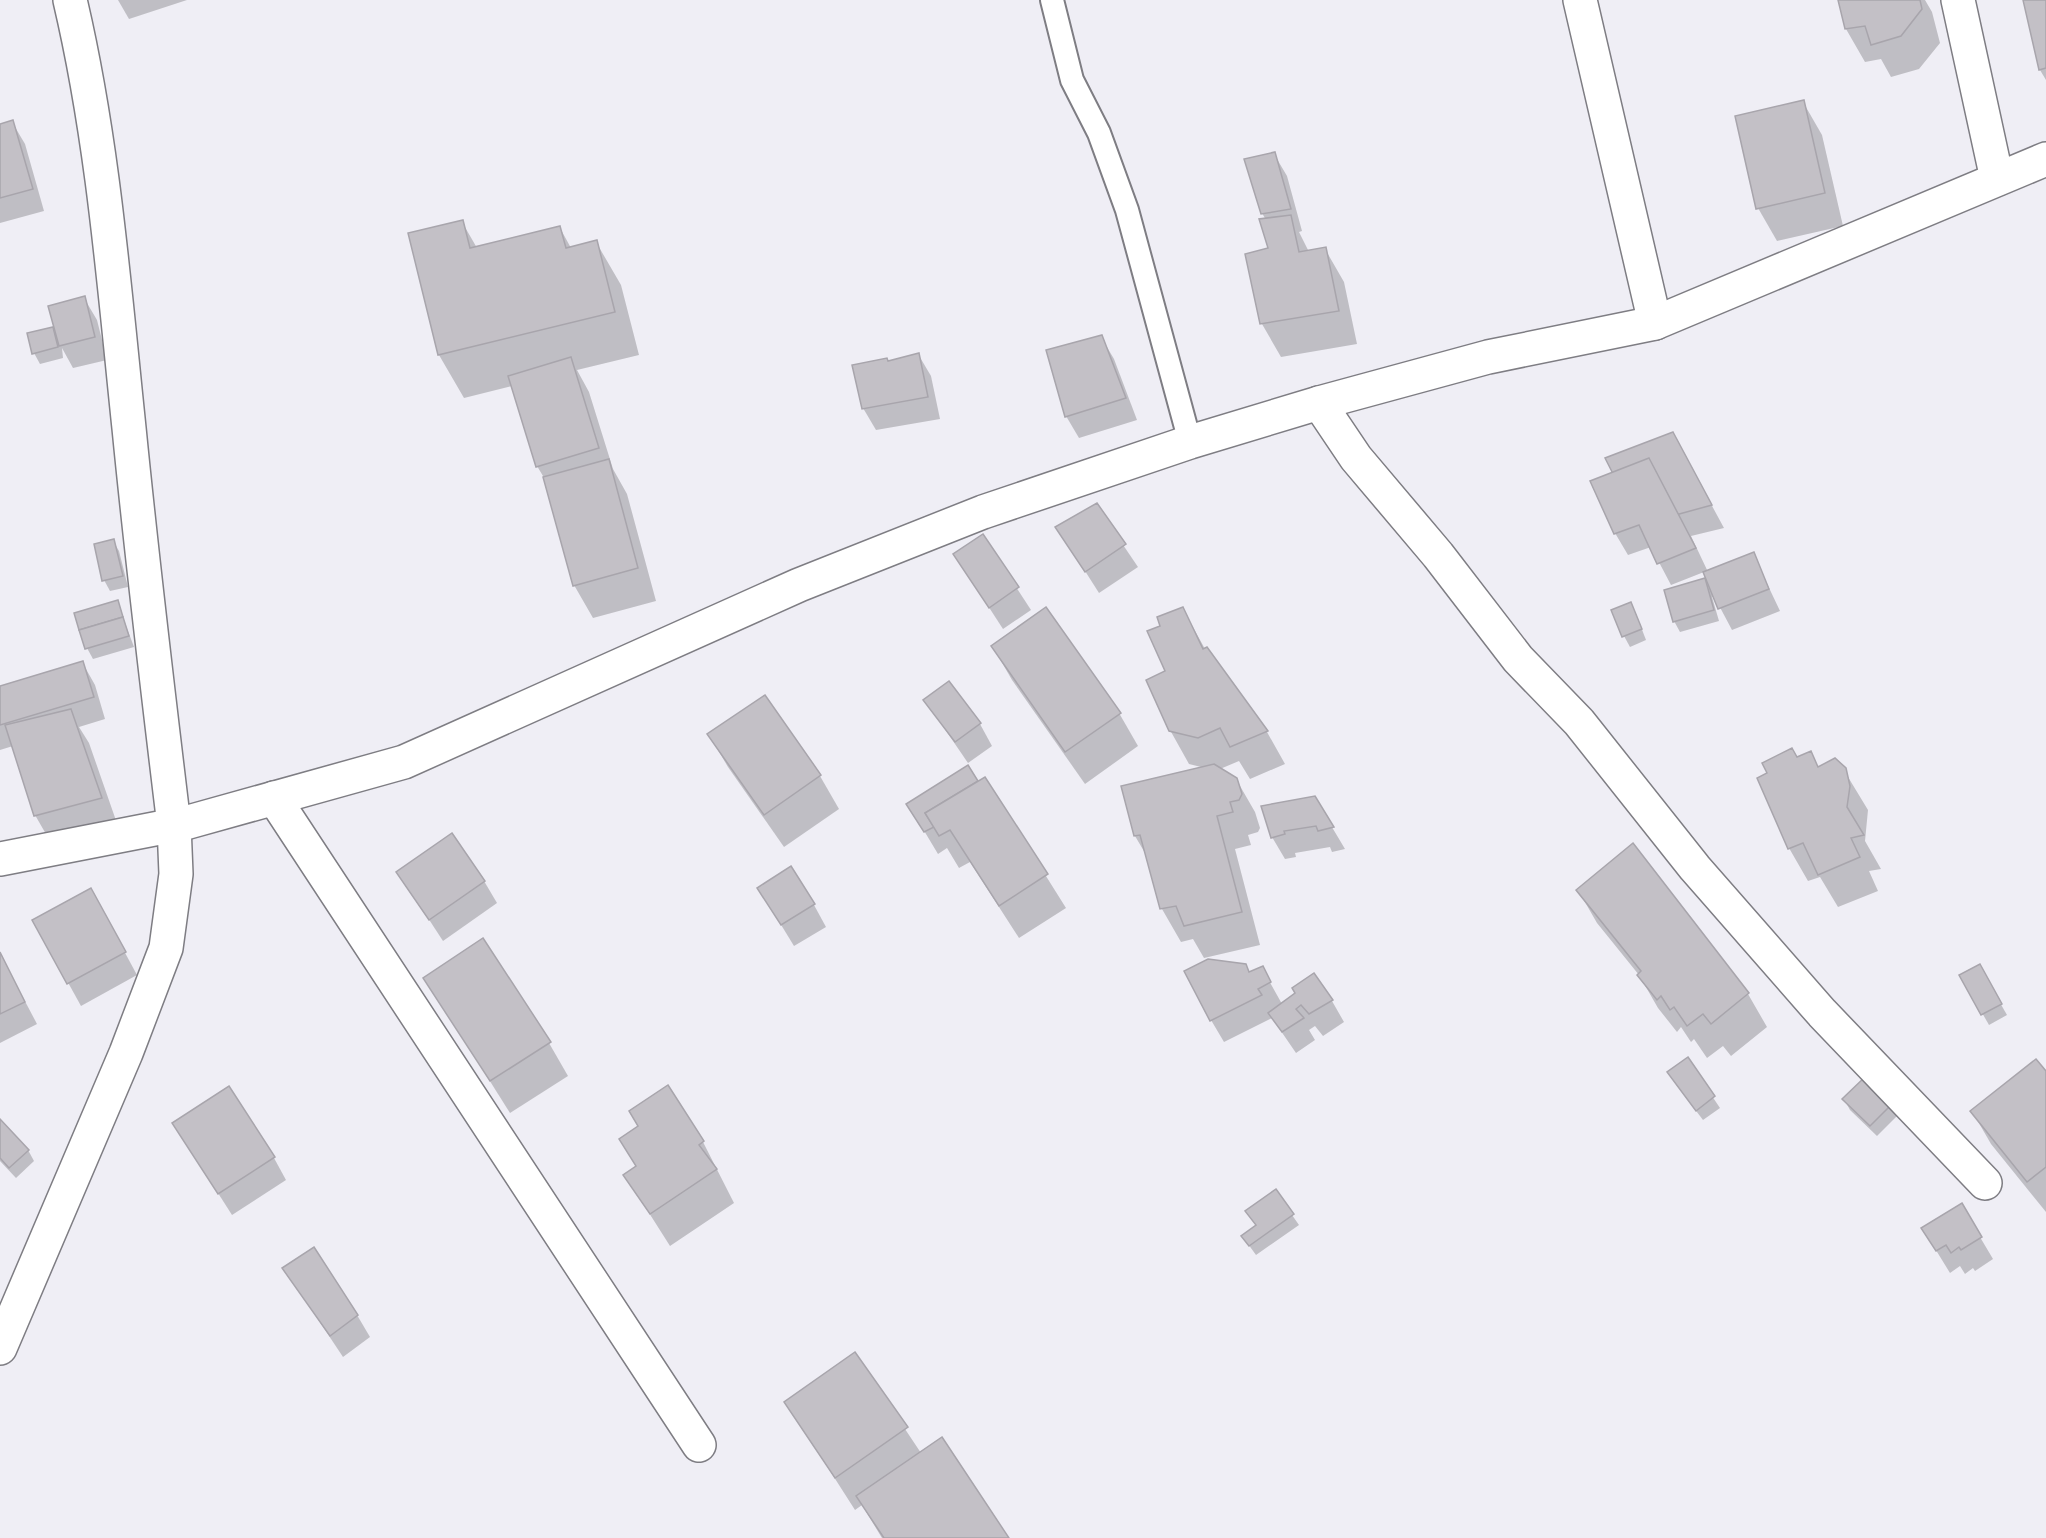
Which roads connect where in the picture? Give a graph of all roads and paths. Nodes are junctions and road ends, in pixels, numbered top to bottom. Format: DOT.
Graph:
graph roads {
  1 [pos="70,0"];
  2 [pos="1052,0"];
  3 [pos="1580,0"];
  4 [pos="1958,0"];
  5 [pos="2046,159"];
  6 [pos="1997,179"];
  7 [pos="1655,323"];
  8 [pos="1319,403"];
  9 [pos="1190,442"];
  10 [pos="274,798"];
  11 [pos="174,825"];
  12 [pos="0,859"];
  13 [pos="1985,1184"];
  14 [pos="0,1348"];
  15 [pos="699,1445"];
  1 -- 11 [label="street"];
  2 -- 9 [label="lane"];
  3 -- 7 [label="street"];
  4 -- 6 [label="street"];
  5 -- 6 [label="street"];
  6 -- 7 [label="street"];
  7 -- 8 [label="street"];
  8 -- 9 [label="street"];
  8 -- 13 [label="street"];
  9 -- 10 [label="street"];
  10 -- 11 [label="street"];
  10 -- 15 [label="street"];
  11 -- 12 [label="street"];
  11 -- 14 [label="street"];
}
